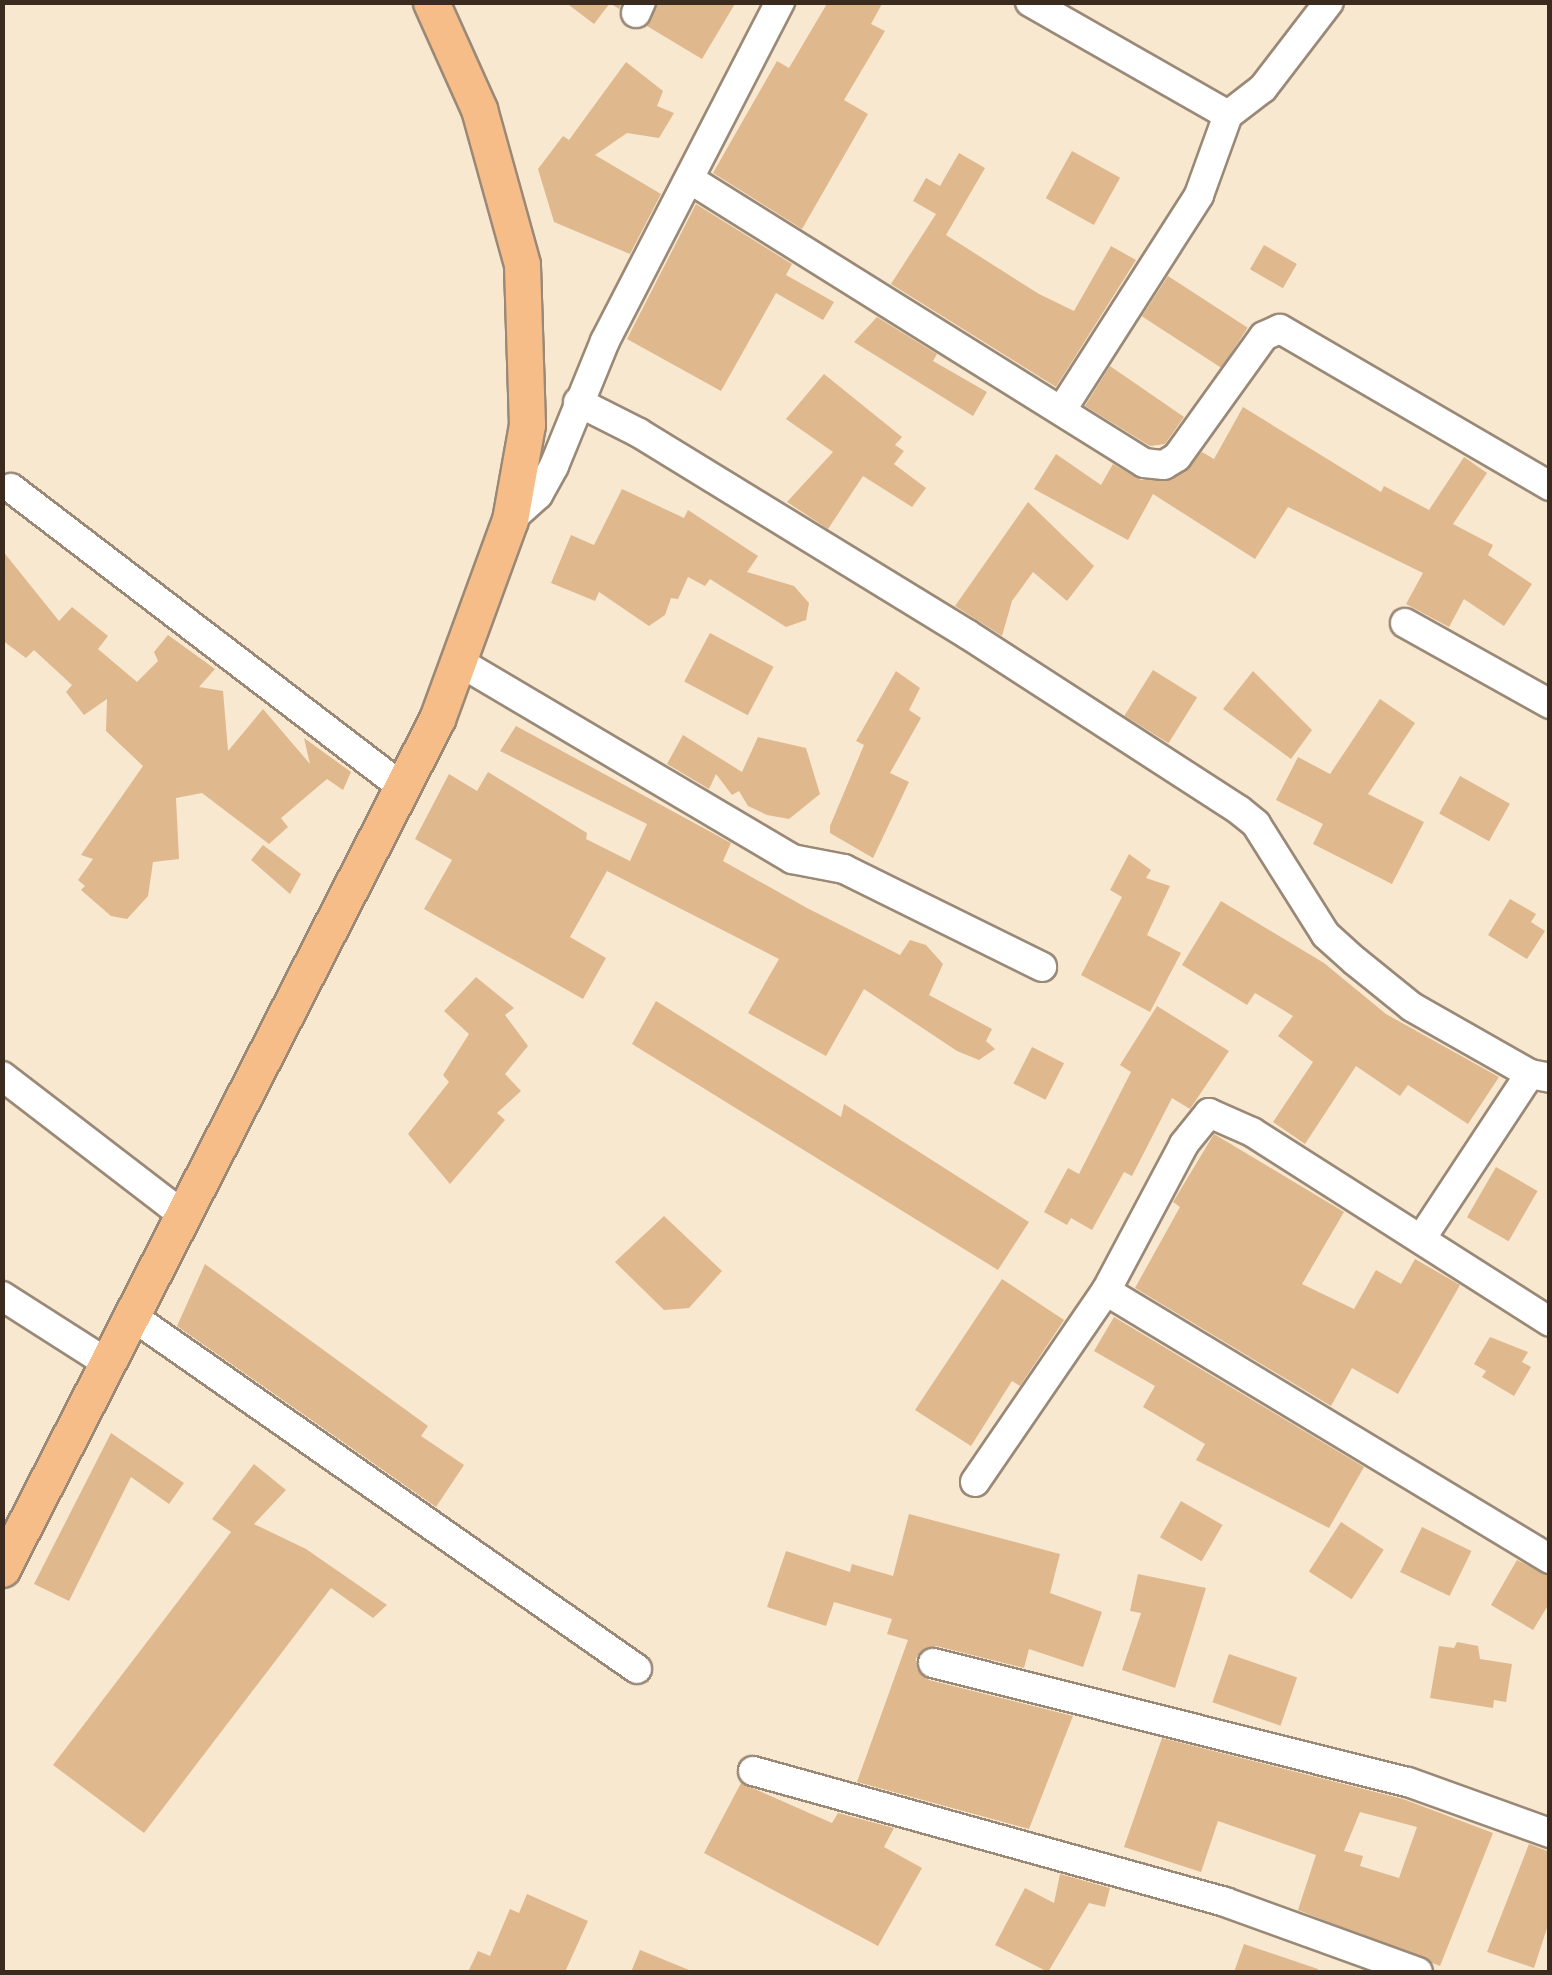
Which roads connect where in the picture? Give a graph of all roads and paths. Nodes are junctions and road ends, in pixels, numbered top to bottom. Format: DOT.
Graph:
graph roads {
  1 [pos="431,2"];
  2 [pos="780,2"];
  3 [pos="1030,2"];
  4 [pos="1329,2"];
  5 [pos="1228,115"];
  6 [pos="692,180"];
  7 [pos="578,402"];
  8 [pos="1063,408"];
  9 [pos="1550,486"];
  10 [pos="11,488"];
  11 [pos="510,520"];
  12 [pos="1405,622"];
  13 [pos="461,663"];
  14 [pos="1550,704"];
  15 [pos="402,787"];
  16 [pos="1042,967"];
  17 [pos="2,1076"];
  18 [pos="1540,1076"];
  19 [pos="183,1215"];
  20 [pos="1421,1239"];
  21 [pos="1106,1291"];
  22 [pos="2,1296"];
  23 [pos="132,1316"];
  24 [pos="1550,1322"];
  25 [pos="107,1364"];
  26 [pos="975,1482"];
  27 [pos="1550,1559"];
  28 [pos="4,1562"];
  29 [pos="933,1663"];
  30 [pos="637,1669"];
  31 [pos="753,1771"];
  32 [pos="1550,1833"];
  33 [pos="1418,1972"];
  1 -- 11 [label="main road"];
  2 -- 6 [label="street"];
  3 -- 5 [label="street"];
  4 -- 5 [label="street"];
  5 -- 8 [label="street"];
  6 -- 7 [label="street"];
  6 -- 8 [label="street"];
  7 -- 11 [label="street"];
  7 -- 18 [label="street"];
  8 -- 9 [label="street"];
  10 -- 15 [label="street"];
  11 -- 13 [label="main road"];
  12 -- 14 [label="street"];
  13 -- 15 [label="main road"];
  13 -- 16 [label="street"];
  15 -- 19 [label="main road"];
  17 -- 19 [label="street"];
  18 -- 20 [label="street"];
  19 -- 23 [label="main road"];
  20 -- 21 [label="street"];
  20 -- 24 [label="street"];
  21 -- 26 [label="street"];
  21 -- 27 [label="street"];
  22 -- 25 [label="street"];
  23 -- 25 [label="main road"];
  23 -- 30 [label="street"];
  25 -- 28 [label="main road"];
  29 -- 32 [label="street"];
  31 -- 33 [label="street"];
}
